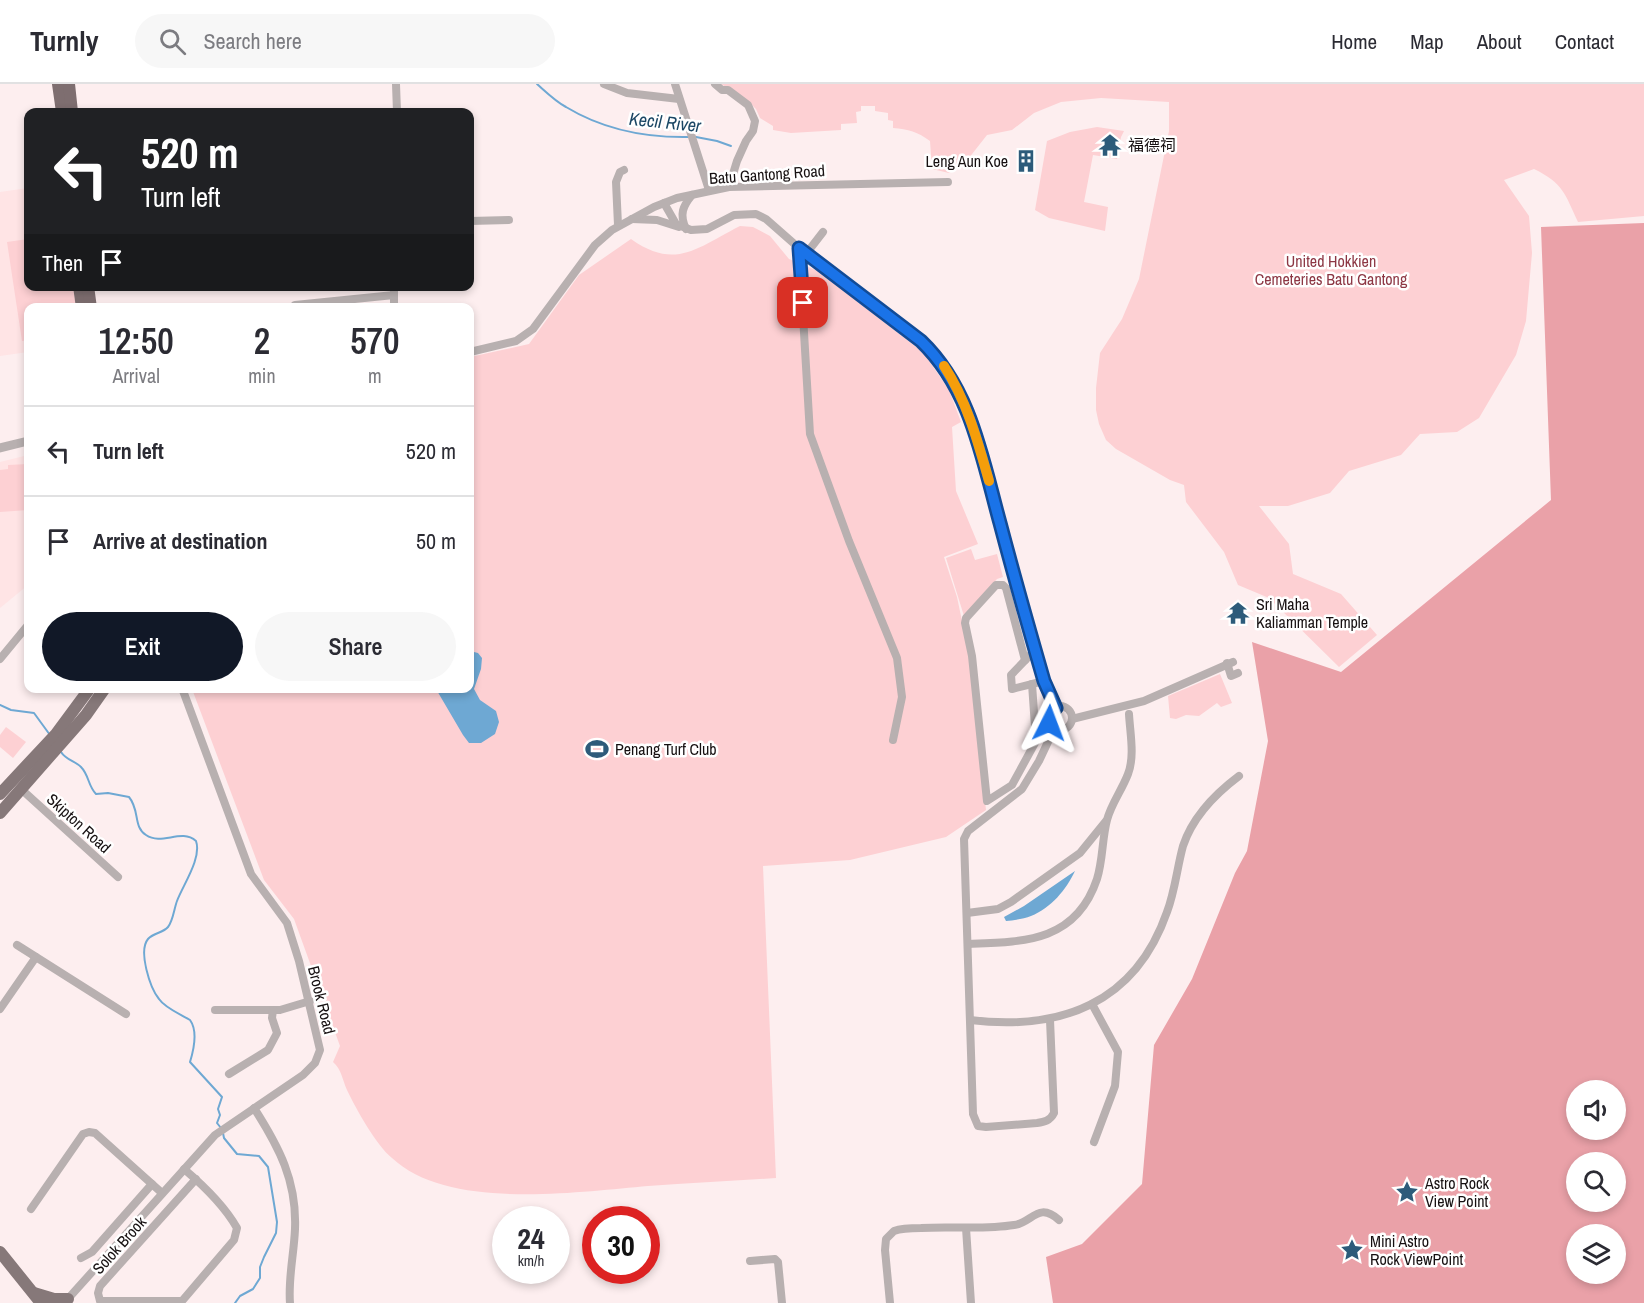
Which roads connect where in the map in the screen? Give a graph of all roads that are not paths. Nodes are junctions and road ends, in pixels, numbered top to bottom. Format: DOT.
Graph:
graph roads {
  1 [pos="58,84"];
  2 [pos="69,84"];
  3 [pos="396,84"];
  4 [pos="604,84"];
  5 [pos="675,84"];
  6 [pos="715,84"];
  7 [pos="678,99"];
  8 [pos="61,108"];
  9 [pos="72,108"];
  10 [pos="397,108"];
  11 [pos="624,170"];
  12 [pos="948,182"];
  13 [pos="729,187"];
  14 [pos="709,190"];
  15 [pos="692,195"];
  16 [pos="664,203"];
  17 [pos="630,219"];
  18 [pos="509,220"];
  19 [pos="474,221"];
  20 [pos="618,225"];
  21 [pos="683,228"];
  22 [pos="823,232"];
  23 [pos="803,251"];
  24 [pos="394,291"];
  25 [pos="394,296"];
  26 [pos="317,303"];
  27 [pos="394,303"];
  28 [pos="474,351"];
  29 [pos="24,442"];
  30 [pos="0,448"];
  31 [pos="24,630"];
  32 [pos="1035,650"];
  33 [pos="0,659"];
  34 [pos="1025,660"];
  35 [pos="1238,673"];
  36 [pos="1044,681"];
  37 [pos="1032,684"];
  38 [pos="87,693"];
  39 [pos="102,693"];
  40 [pos="184,693"];
  41 [pos="1056,708"];
  42 [pos="1129,714"];
  43 [pos="1072,719"];
  44 [pos="1054,729"];
  45 [pos="893,740"];
  46 [pos="54,744"];
  47 [pos="1239,776"];
  48 [pos="21,789"];
  49 [pos="0,794"];
  50 [pos="0,813"];
  51 [pos="1107,820"];
  52 [pos="118,877"];
  53 [pos="967,913"];
  54 [pos="968,944"];
  55 [pos="17,945"];
  56 [pos="36,957"];
  57 [pos="310,1001"];
  58 [pos="1092,1004"];
  59 [pos="0,1009"];
  60 [pos="215,1010"];
  61 [pos="273,1010"];
  62 [pos="126,1014"];
  63 [pos="970,1020"];
  64 [pos="1050,1020"];
  65 [pos="229,1074"];
  66 [pos="254,1108"];
  67 [pos="1094,1142"];
  68 [pos="184,1169"];
  69 [pos="196,1179"];
  70 [pos="152,1184"];
  71 [pos="162,1193"];
  72 [pos="32,1209"];
  73 [pos="1059,1220"];
  74 [pos="966,1228"];
  75 [pos="0,1252"];
  76 [pos="81,1258"];
  77 [pos="750,1261"];
  78 [pos="30,1294"];
  79 [pos="65,1302"];
  80 [pos="41,1303"];
  81 [pos="176,1303"];
  82 [pos="290,1303"];
  83 [pos="782,1303"];
  84 [pos="890,1303"];
  85 [pos="971,1303"];
  1 -- 8 [label="highway"];
  2 -- 9 [label="highway"];
  3 -- 10 [label="street"];
  4 -- 7 [label="street"];
  5 -- 7 [label="street"];
  6 -- 13 [label="street"];
  7 -- 14 [label="street"];
  11 -- 20 [label="street"];
  12 -- 13 [label="street, Batu Gantong Road"];
  13 -- 14 [label="street, Batu Gantong Road"];
  14 -- 15 [label="street, Batu Gantong Road"];
  15 -- 16 [label="street, Batu Gantong Road"];
  15 -- 21 [label="street"];
  16 -- 17 [label="street, Batu Gantong Road"];
  16 -- 21 [label="street"];
  17 -- 20 [label="street, Batu Gantong Road"];
  17 -- 21 [label="street"];
  18 -- 19 [label="street"];
  20 -- 28 [label="street, Batu Gantong Road"];
  21 -- 23 [label="street"];
  22 -- 23 [label="street"];
  23 -- 32 [label="street"];
  23 -- 45 [label="street"];
  24 -- 25 [label="street"];
  25 -- 26 [label="street"];
  25 -- 27 [label="street"];
  29 -- 30 [label="street"];
  31 -- 33 [label="street"];
  32 -- 34 [label="street"];
  32 -- 36 [label="street"];
  34 -- 37 [label="street"];
  34 -- 37 [label="street"];
  35 -- 43 [label="street"];
  36 -- 37 [label="street"];
  36 -- 41 [label="street"];
  38 -- 46 [label="main road"];
  39 -- 46 [label="main road"];
  40 -- 57 [label="street, Brook Road"];
  41 -- 43 [label="street"];
  41 -- 44 [label="street"];
  42 -- 51 [label="street"];
  43 -- 44 [label="street"];
  44 -- 53 [label="street"];
  46 -- 48 [label="main road"];
  46 -- 49 [label="main road"];
  47 -- 58 [label="street"];
  48 -- 50 [label="main road"];
  48 -- 52 [label="street, Skipton Road"];
  51 -- 53 [label="street"];
  51 -- 54 [label="street"];
  53 -- 54 [label="street"];
  54 -- 63 [label="street"];
  55 -- 56 [label="street"];
  56 -- 59 [label="street"];
  56 -- 62 [label="street"];
  57 -- 61 [label="street"];
  57 -- 66 [label="street, Brook Road"];
  58 -- 64 [label="street"];
  58 -- 67 [label="street"];
  60 -- 61 [label="street"];
  61 -- 65 [label="street"];
  63 -- 64 [label="street"];
  63 -- 64 [label="street"];
  66 -- 68 [label="street, Brook Road"];
  66 -- 82 [label="street"];
  68 -- 69 [label="street, Solok Brook"];
  68 -- 71 [label="street, Brook Road"];
  69 -- 81 [label="street, Solok Brook"];
  69 -- 81 [label="street, Solok Brook"];
  70 -- 71 [label="street"];
  70 -- 72 [label="street"];
  70 -- 76 [label="street"];
  71 -- 79 [label="street, Brook Road"];
  73 -- 74 [label="street"];
  74 -- 84 [label="street"];
  74 -- 85 [label="street"];
  75 -- 78 [label="main road"];
  77 -- 83 [label="street"];
  78 -- 79 [label="main road"];
  78 -- 80 [label="main road"];
}
